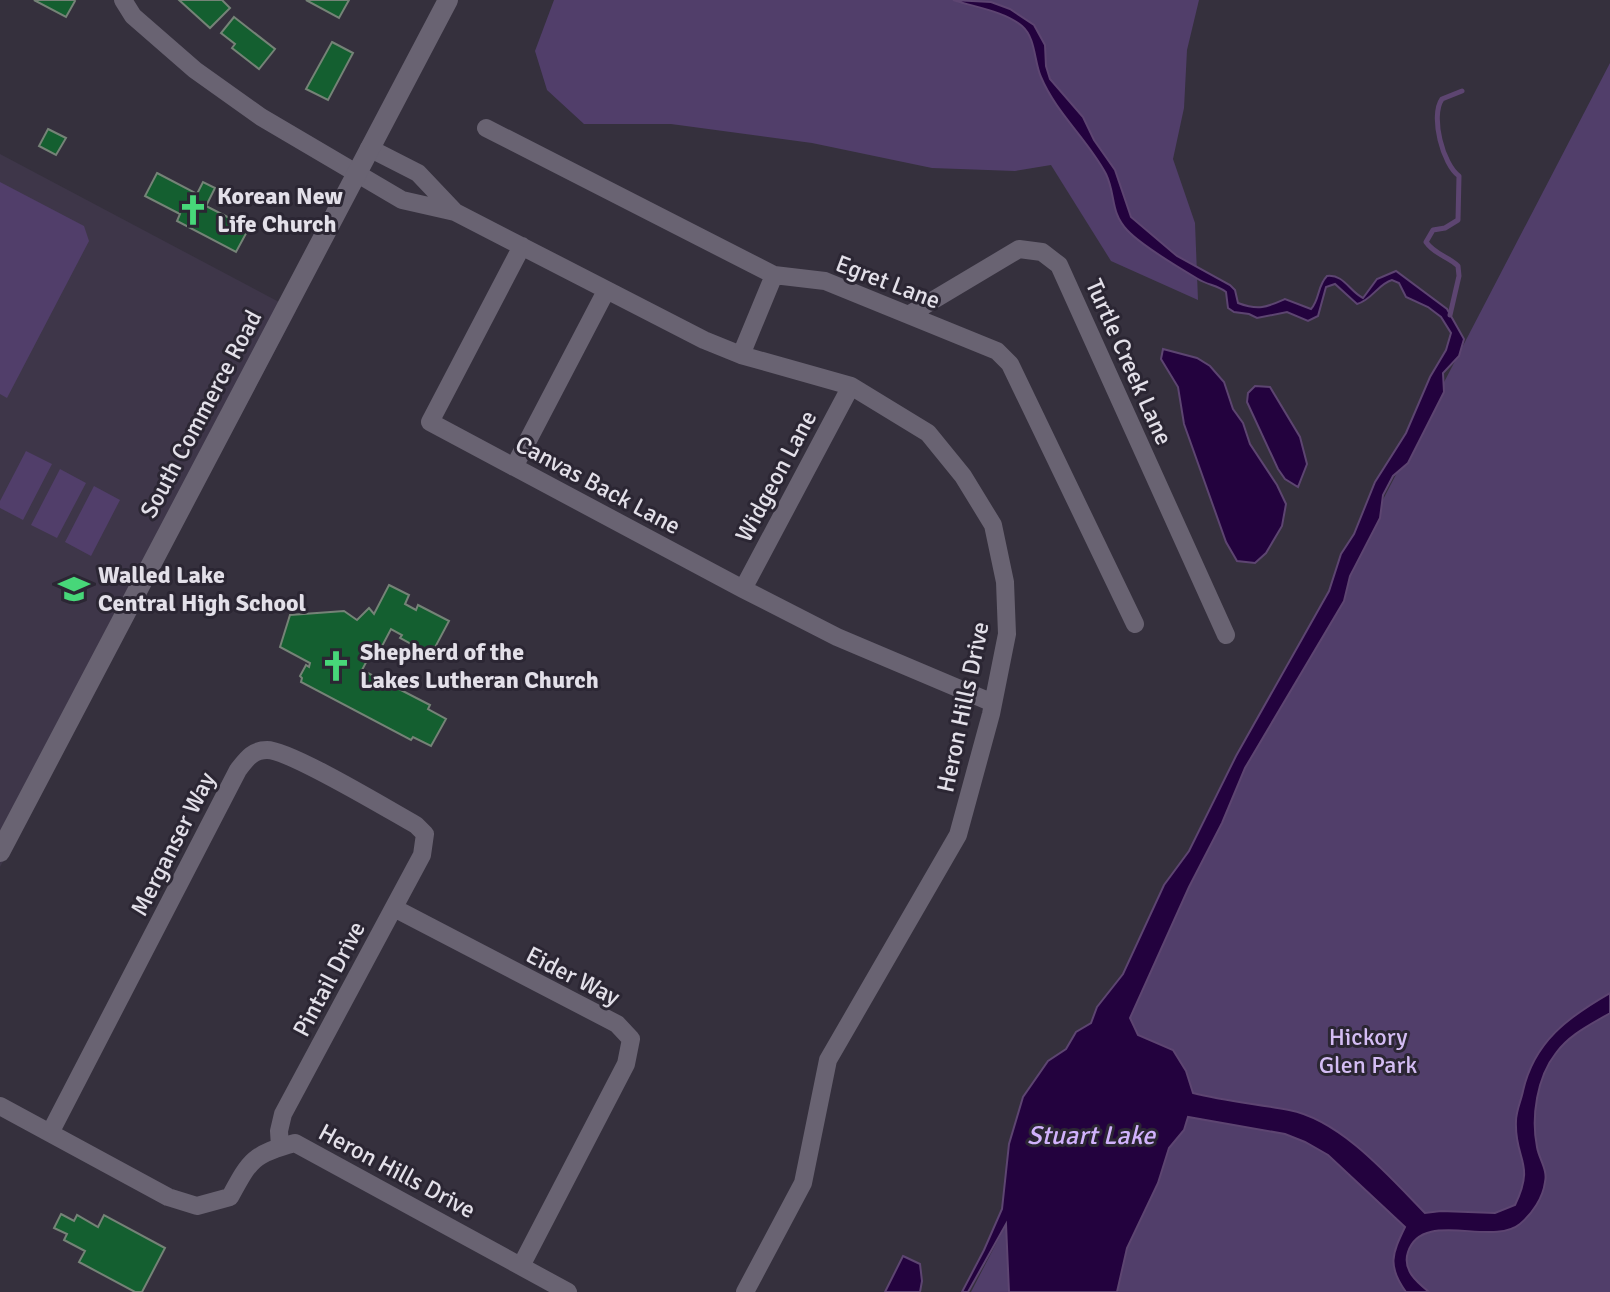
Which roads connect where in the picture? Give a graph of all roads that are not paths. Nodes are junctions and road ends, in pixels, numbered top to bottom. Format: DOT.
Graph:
graph roads {
  1 [pos="123,0"];
  2 [pos="448,0"];
  3 [pos="486,128"];
  4 [pos="369,148"];
  5 [pos="358,174"];
  6 [pos="455,212"];
  7 [pos="522,246"];
  8 [pos="774,275"];
  9 [pos="606,291"];
  10 [pos="910,314"];
  11 [pos="741,355"];
  12 [pos="851,386"];
  13 [pos="514,467"];
  14 [pos="743,589"];
  15 [pos="1135,624"];
  16 [pos="1226,635"];
  17 [pos="993,703"];
  18 [pos="425,834"];
  19 [pos="0,852"];
  20 [pos="394,908"];
  21 [pos="0,1106"];
  22 [pos="50,1133"];
  23 [pos="280,1147"];
  24 [pos="521,1266"];
  25 [pos="568,1292"];
  26 [pos="745,1292"];
  1 -- 5 [label="street, Heron Hills Drive"];
  2 -- 4 [label="street, South Commerce Road"];
  3 -- 8 [label="street, Egret Lane"];
  4 -- 5 [label="street, South Commerce Road"];
  4 -- 6 [label="street, Heron Hills Drive"];
  5 -- 6 [label="street, Heron Hills Drive"];
  5 -- 19 [label="street, South Commerce Road"];
  6 -- 7 [label="street, Heron Hills Drive"];
  7 -- 9 [label="street, Heron Hills Drive"];
  7 -- 13 [label="street, Canvas Back Lane"];
  8 -- 10 [label="street, Egret Lane"];
  8 -- 11 [label="street"];
  9 -- 11 [label="street, Heron Hills Drive"];
  9 -- 13 [label="street"];
  10 -- 15 [label="street, Egret Lane"];
  10 -- 16 [label="street, Turtle Creek Lane"];
  11 -- 12 [label="street, Heron Hills Drive"];
  12 -- 14 [label="street, Widgeon Lane"];
  12 -- 17 [label="street, Heron Hills Drive"];
  13 -- 14 [label="street, Canvas Back Lane"];
  14 -- 17 [label="street, Canvas Back Lane"];
  17 -- 26 [label="street, Heron Hills Drive"];
  18 -- 20 [label="street, Pintail Drive"];
  18 -- 22 [label="street, Merganser Way"];
  20 -- 23 [label="street, Pintail Drive"];
  20 -- 24 [label="street, Eider Way"];
  21 -- 22 [label="street, Heron Hills Drive"];
  22 -- 23 [label="street, Heron Hills Drive"];
  23 -- 24 [label="street, Heron Hills Drive"];
  24 -- 25 [label="street, Heron Hills Drive"];
}
